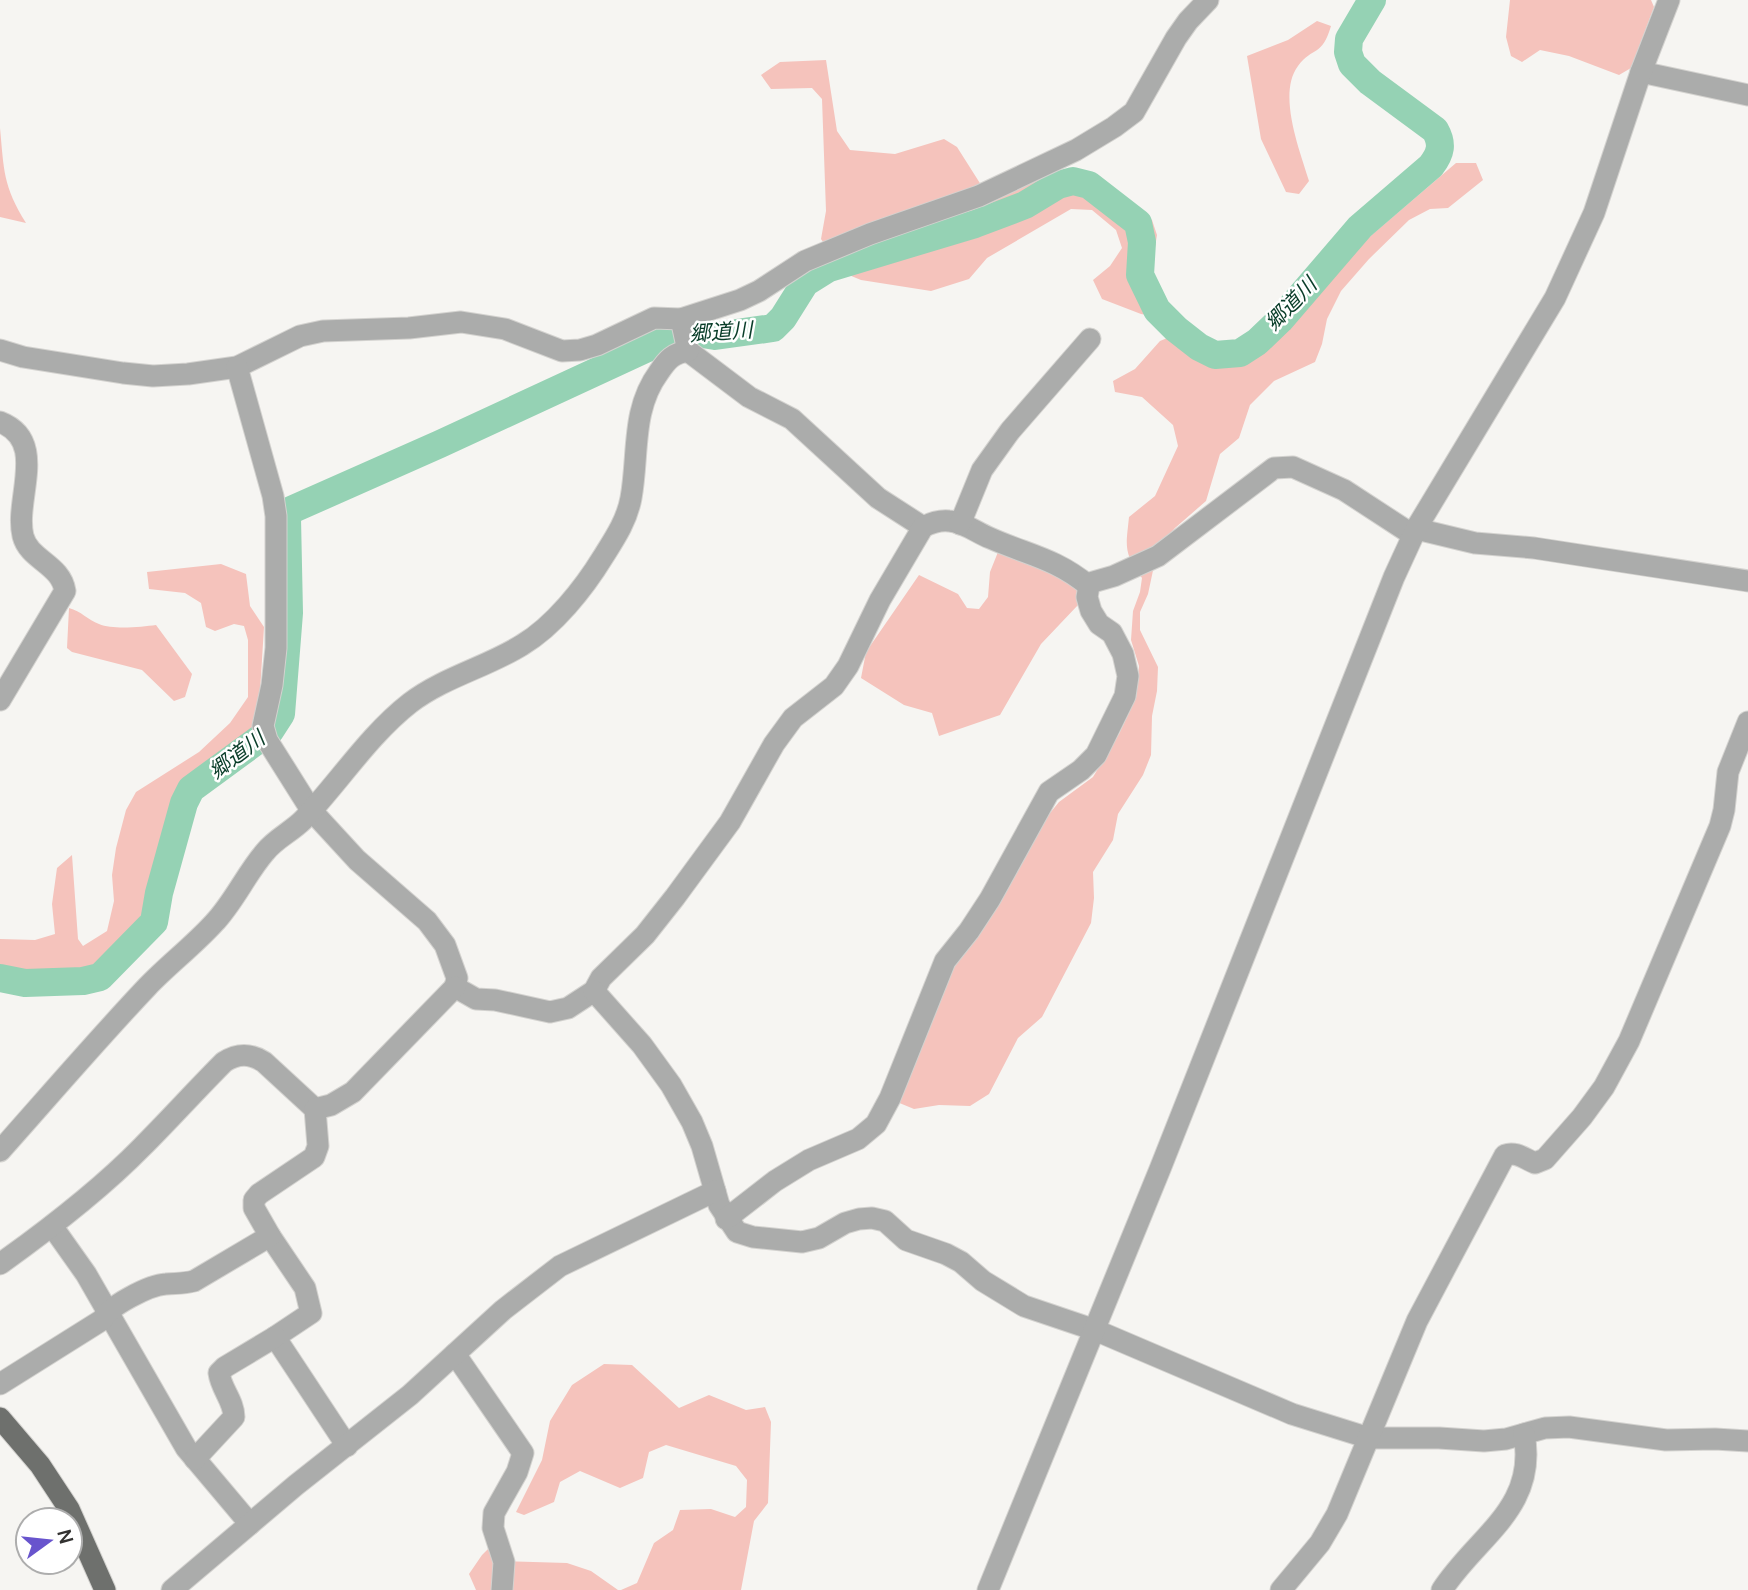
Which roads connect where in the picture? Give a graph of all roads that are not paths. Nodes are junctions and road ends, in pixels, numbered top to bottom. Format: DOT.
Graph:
graph roads {
  1 [pos="1208,0"];
  2 [pos="1669,0"];
  3 [pos="1641,72"];
  4 [pos="1748,95"];
  5 [pos="685,335"];
  6 [pos="1090,339"];
  7 [pos="0,350"];
  8 [pos="237,367"];
  9 [pos="0,422"];
  10 [pos="960,524"];
  11 [pos="923,527"];
  12 [pos="1415,531"];
  13 [pos="1747,582"];
  14 [pos="1089,586"];
  15 [pos="0,700"];
  16 [pos="1748,722"];
  17 [pos="311,810"];
  18 [pos="455,988"];
  19 [pos="594,991"];
  20 [pos="315,1109"];
  21 [pos="0,1151"];
  22 [pos="715,1191"];
  23 [pos="726,1219"];
  24 [pos="52,1226"];
  25 [pos="270,1236"];
  26 [pos="0,1264"];
  27 [pos="106,1312"];
  28 [pos="1095,1330"];
  29 [pos="275,1336"];
  30 [pos="455,1354"];
  31 [pos="0,1384"];
  32 [pos="0,1418"];
  33 [pos="1524,1434"];
  34 [pos="1369,1438"];
  35 [pos="1748,1441"];
  36 [pos="347,1446"];
  37 [pos="195,1459"];
  38 [pos="250,1524"];
  39 [pos="105,1590"];
  40 [pos="172,1590"];
  41 [pos="502,1590"];
  42 [pos="988,1590"];
  43 [pos="1281,1590"];
  44 [pos="1442,1590"];
  1 -- 5 [label="street"];
  2 -- 3 [label="street"];
  3 -- 4 [label="street"];
  3 -- 12 [label="street"];
  5 -- 8 [label="street"];
  5 -- 11 [label="street"];
  5 -- 17 [label="street"];
  6 -- 10 [label="street"];
  7 -- 8 [label="street"];
  8 -- 17 [label="street"];
  9 -- 15 [label="street"];
  10 -- 11 [label="street"];
  10 -- 14 [label="street"];
  11 -- 19 [label="street"];
  12 -- 13 [label="street"];
  12 -- 14 [label="street"];
  12 -- 28 [label="street"];
  14 -- 23 [label="street"];
  16 -- 34 [label="street"];
  17 -- 18 [label="street"];
  17 -- 21 [label="street"];
  18 -- 19 [label="street"];
  18 -- 20 [label="street"];
  19 -- 22 [label="street"];
  20 -- 24 [label="street"];
  20 -- 25 [label="street"];
  22 -- 23 [label="street"];
  22 -- 30 [label="street"];
  23 -- 28 [label="street"];
  24 -- 26 [label="street"];
  24 -- 27 [label="street"];
  25 -- 27 [label="street"];
  25 -- 29 [label="street"];
  27 -- 31 [label="street"];
  27 -- 37 [label="street"];
  28 -- 34 [label="street"];
  28 -- 42 [label="street"];
  29 -- 36 [label="street"];
  29 -- 37 [label="street"];
  30 -- 36 [label="street"];
  30 -- 41 [label="street"];
  32 -- 39 [label="main road"];
  33 -- 34 [label="street"];
  33 -- 35 [label="street"];
  33 -- 44 [label="street"];
  34 -- 43 [label="street"];
  36 -- 38 [label="street"];
  37 -- 38 [label="street"];
  38 -- 40 [label="street"];
}
